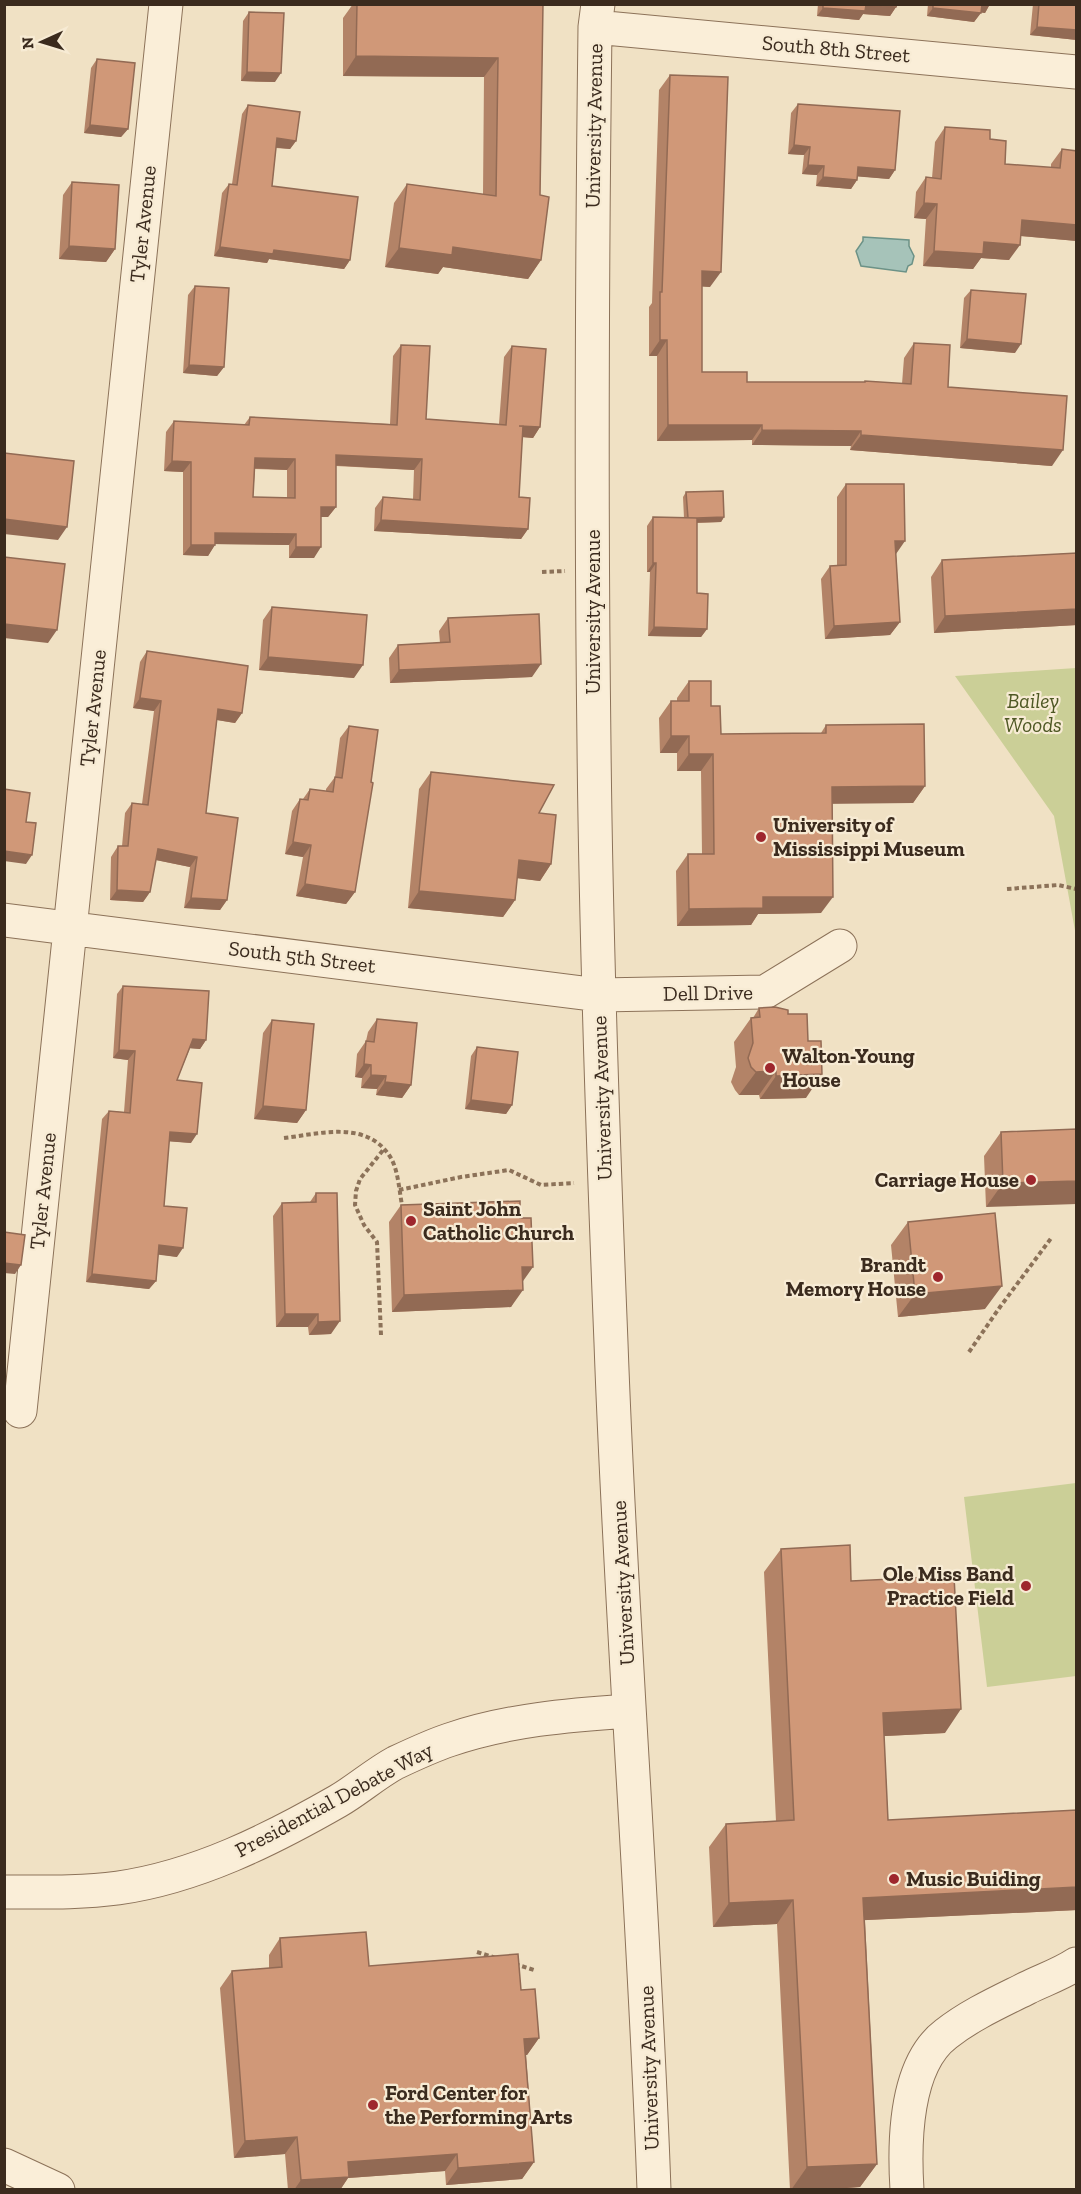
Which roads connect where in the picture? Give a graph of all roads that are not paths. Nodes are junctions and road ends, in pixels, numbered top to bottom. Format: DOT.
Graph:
graph roads {
  1 [pos="166,4"];
  2 [pos="596,16"];
  3 [pos="1077,72"];
  4 [pos="4,920"];
  5 [pos="70,928"];
  6 [pos="840,946"];
  7 [pos="599,995"];
  8 [pos="20,1411"];
  9 [pos="629,1711"];
  10 [pos="4,1892"];
  11 [pos="1077,1964"];
  12 [pos="4,2165"];
  13 [pos="58,2190"];
  14 [pos="654,2190"];
  15 [pos="907,2190"];
  1 -- 5 [label="street, Tyler Avenue"];
  2 -- 3 [label="street, South 8th Street"];
  2 -- 7 [label="street, University Avenue"];
  4 -- 5 [label="street, South 5th Street"];
  5 -- 7 [label="street, South 5th Street"];
  5 -- 8 [label="street, Tyler Avenue"];
  6 -- 7 [label="street, Dell Drive"];
  7 -- 9 [label="street, University Avenue"];
  9 -- 10 [label="street, Presidential Debate Way"];
  9 -- 14 [label="street, University Avenue"];
  11 -- 15 [label="street"];
  12 -- 13 [label="street"];
}
